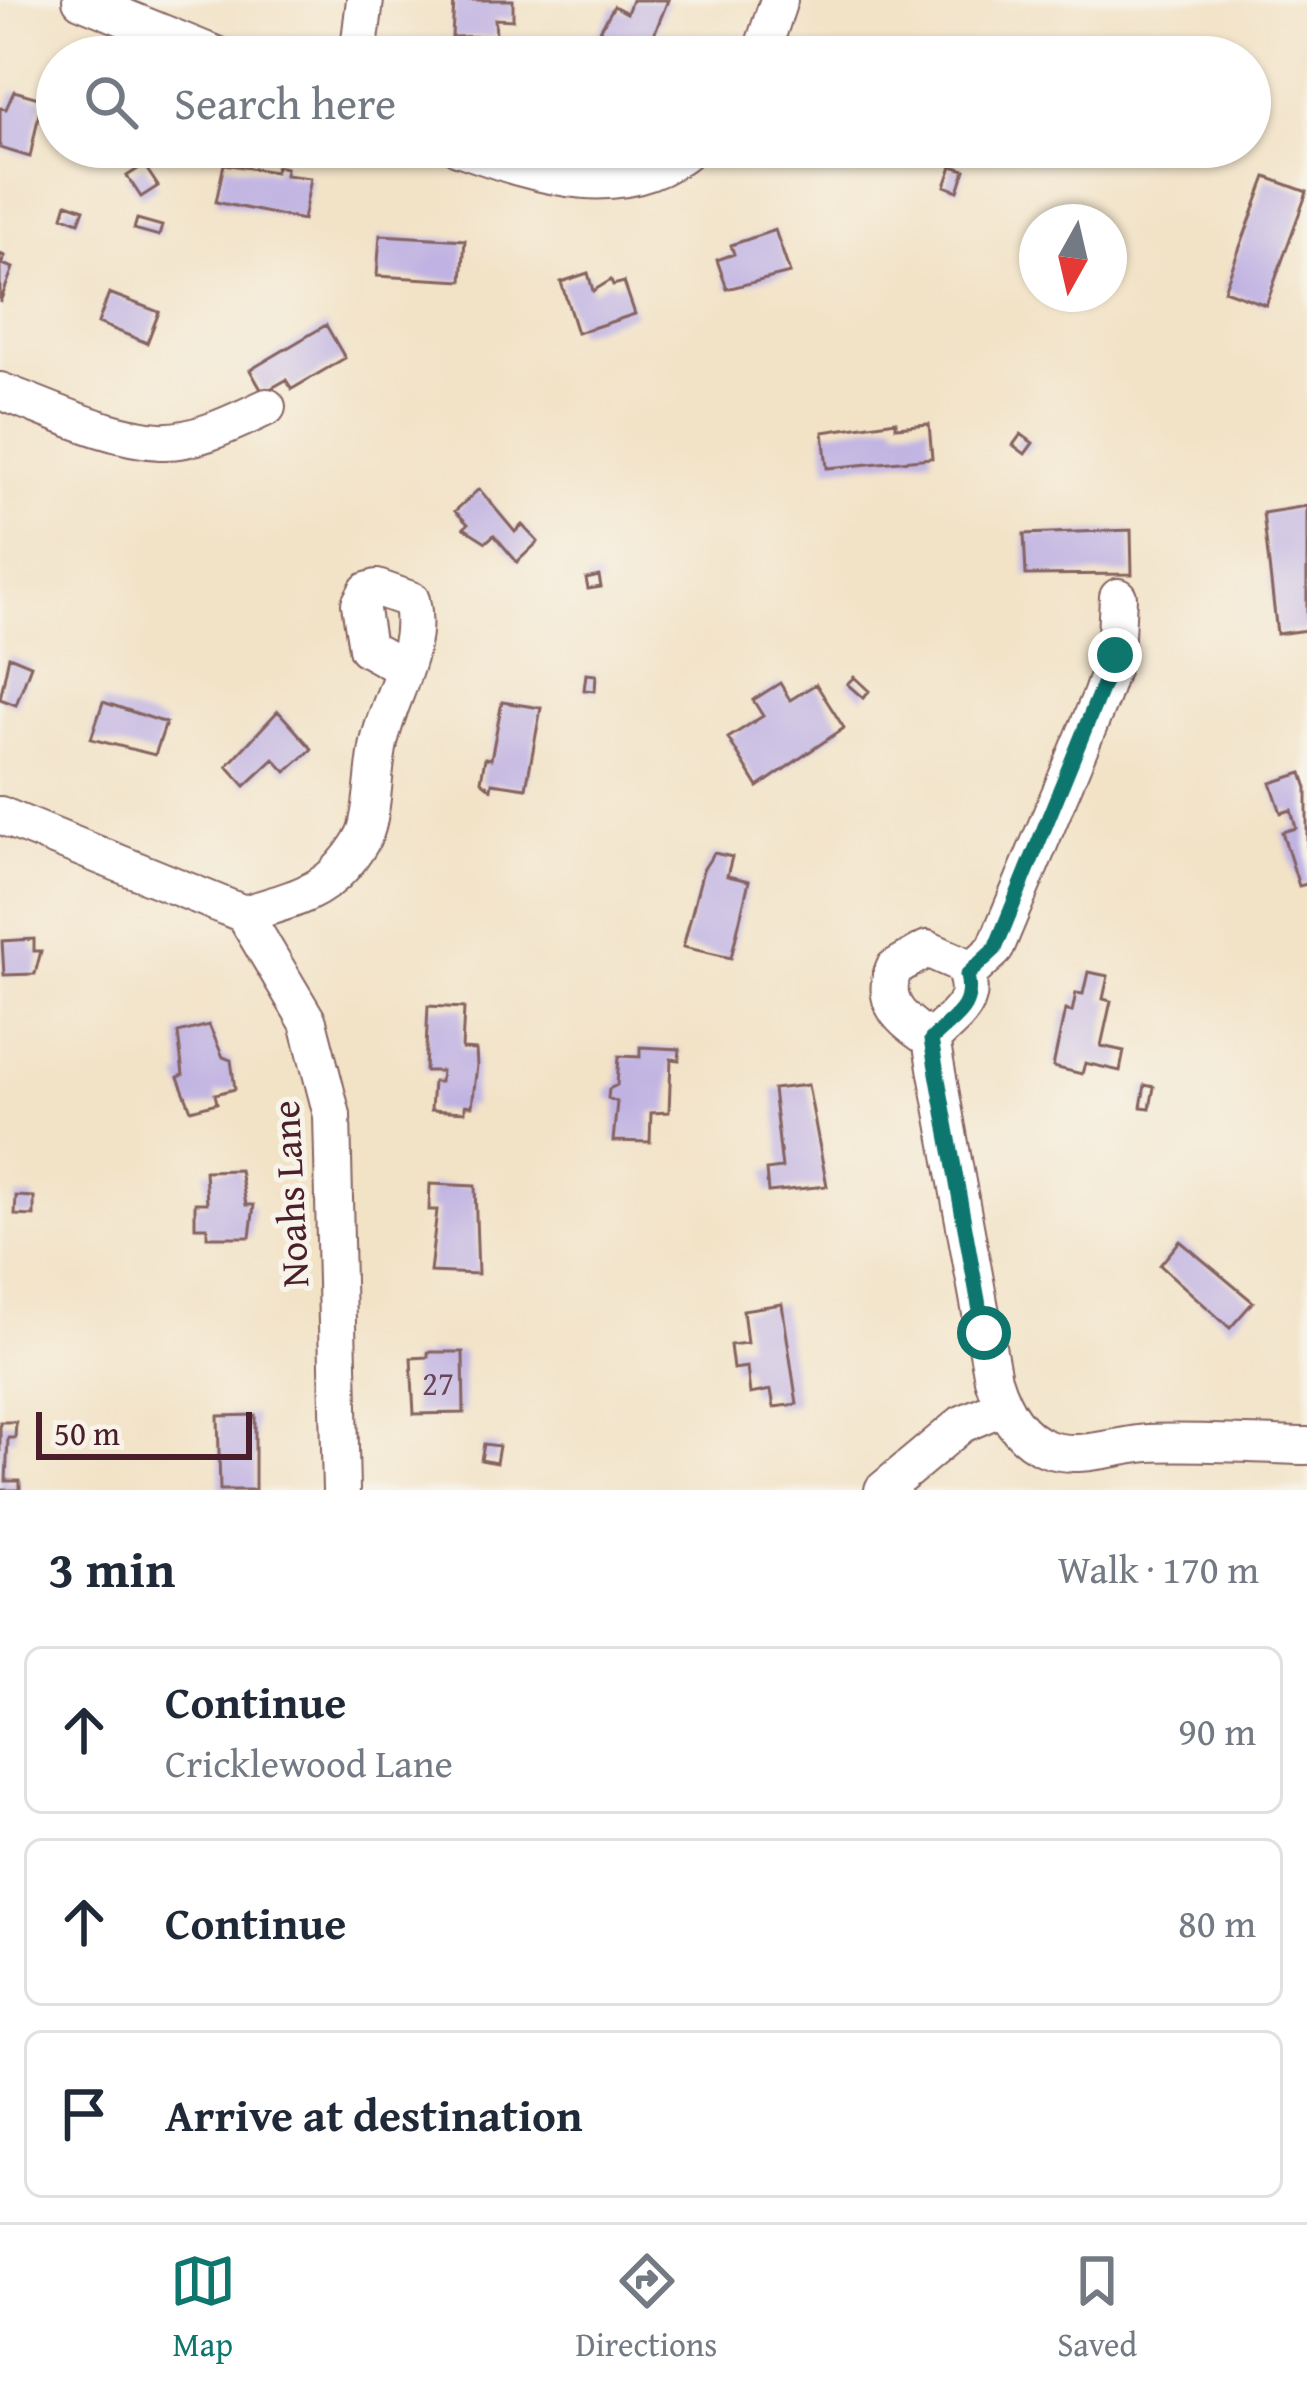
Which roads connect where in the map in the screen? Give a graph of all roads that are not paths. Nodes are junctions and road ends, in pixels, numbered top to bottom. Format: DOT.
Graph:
graph roads {
  1 [pos="82,0"];
  2 [pos="365,0"];
  3 [pos="779,0"];
  4 [pos="170,36"];
  5 [pos="361,36"];
  6 [pos="767,36"];
  7 [pos="520,168"];
  8 [pos="656,168"];
  9 [pos="0,391"];
  10 [pos="267,407"];
  11 [pos="1118,597"];
  12 [pos="403,668"];
  13 [pos="0,815"];
  14 [pos="244,914"];
  15 [pos="967,975"];
  16 [pos="931,1040"];
  17 [pos="1002,1407"];
  18 [pos="1307,1445"];
  19 [pos="341,1490"];
  20 [pos="883,1490"];
  1 -- 4 [label="street"];
  2 -- 5 [label="street"];
  3 -- 6 [label="street"];
  7 -- 8 [label="street"];
  9 -- 10 [label="street"];
  11 -- 15 [label="street"];
  12 -- 14 [label="street"];
  13 -- 14 [label="street"];
  14 -- 19 [label="street, Noahs Lane"];
  15 -- 16 [label="street"];
  15 -- 16 [label="street"];
  16 -- 17 [label="street"];
  17 -- 18 [label="street"];
  17 -- 20 [label="street"];
}
